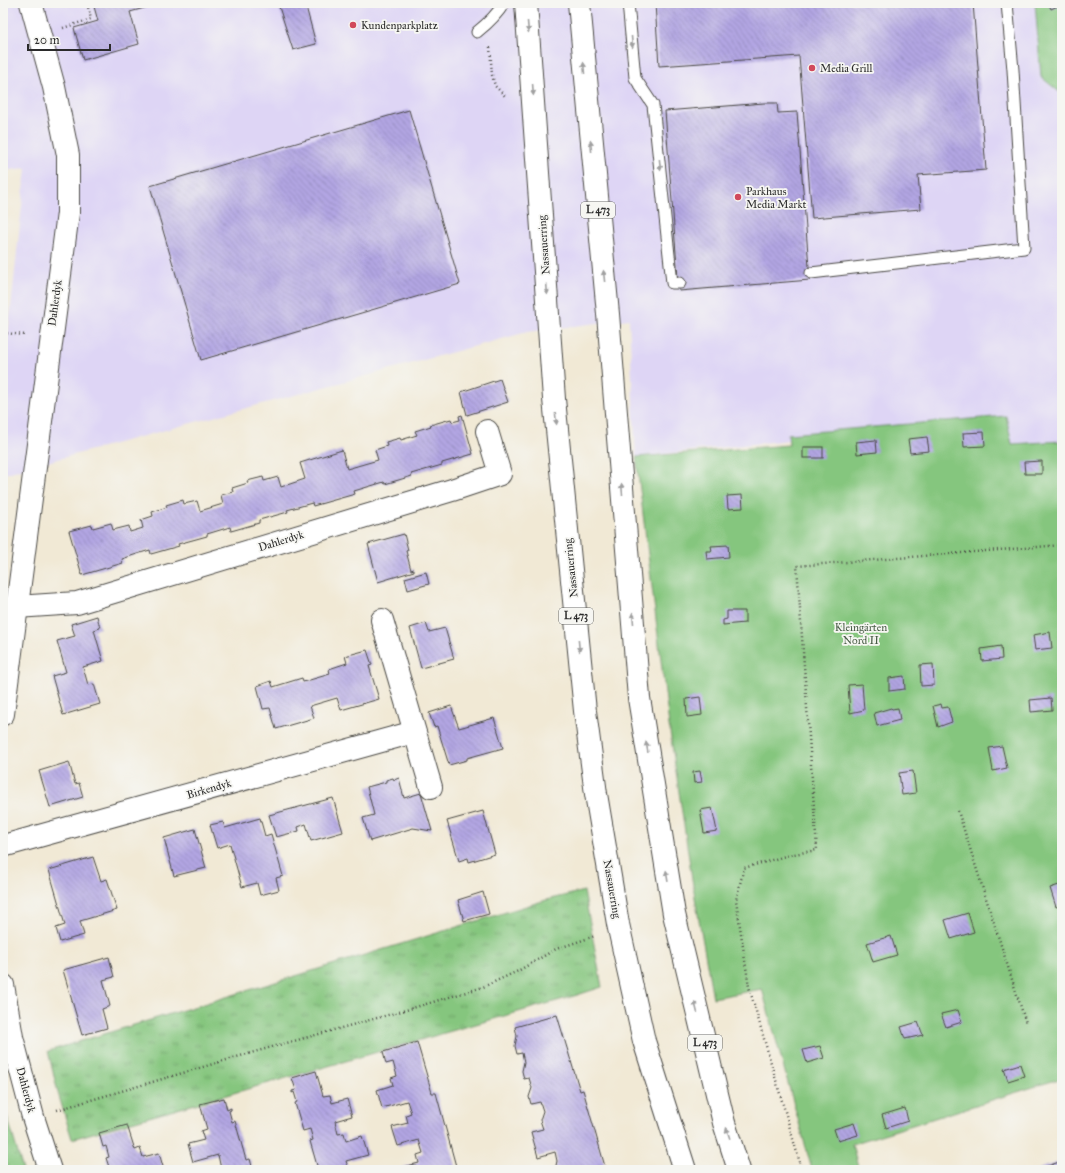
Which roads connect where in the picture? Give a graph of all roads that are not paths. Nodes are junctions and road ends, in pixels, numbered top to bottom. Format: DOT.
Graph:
graph roads {
  1 [pos="31,3"];
  2 [pos="504,3"];
  3 [pos="526,3"];
  4 [pos="579,3"];
  5 [pos="628,3"];
  6 [pos="1007,3"];
  7 [pos="477,32"];
  8 [pos="811,273"];
  9 [pos="680,283"];
  10 [pos="487,431"];
  11 [pos="16,607"];
  12 [pos="382,620"];
  13 [pos="3,714"];
  14 [pos="414,732"];
  15 [pos="431,787"];
  16 [pos="3,846"];
  17 [pos="3,985"];
  18 [pos="50,1170"];
  19 [pos="685,1170"];
  20 [pos="739,1170"];
  1 -- 11 [label="main road, Dahlerdyk"];
  2 -- 7 [label="lane"];
  3 -- 19 [label="main road, Nassauerring / L 473, one-way"];
  20 -- 4 [label="main road, L 473, one-way"];
  5 -- 9 [label="lane, one-way"];
  6 -- 8 [label="lane"];
  10 -- 11 [label="main road, Dahlerdyk"];
  11 -- 13 [label="main road, Dahlerdyk"];
  12 -- 14 [label="main road"];
  14 -- 15 [label="main road"];
  14 -- 16 [label="main road, Birkendyk"];
  17 -- 18 [label="main road, Dahlerdyk"];
}
